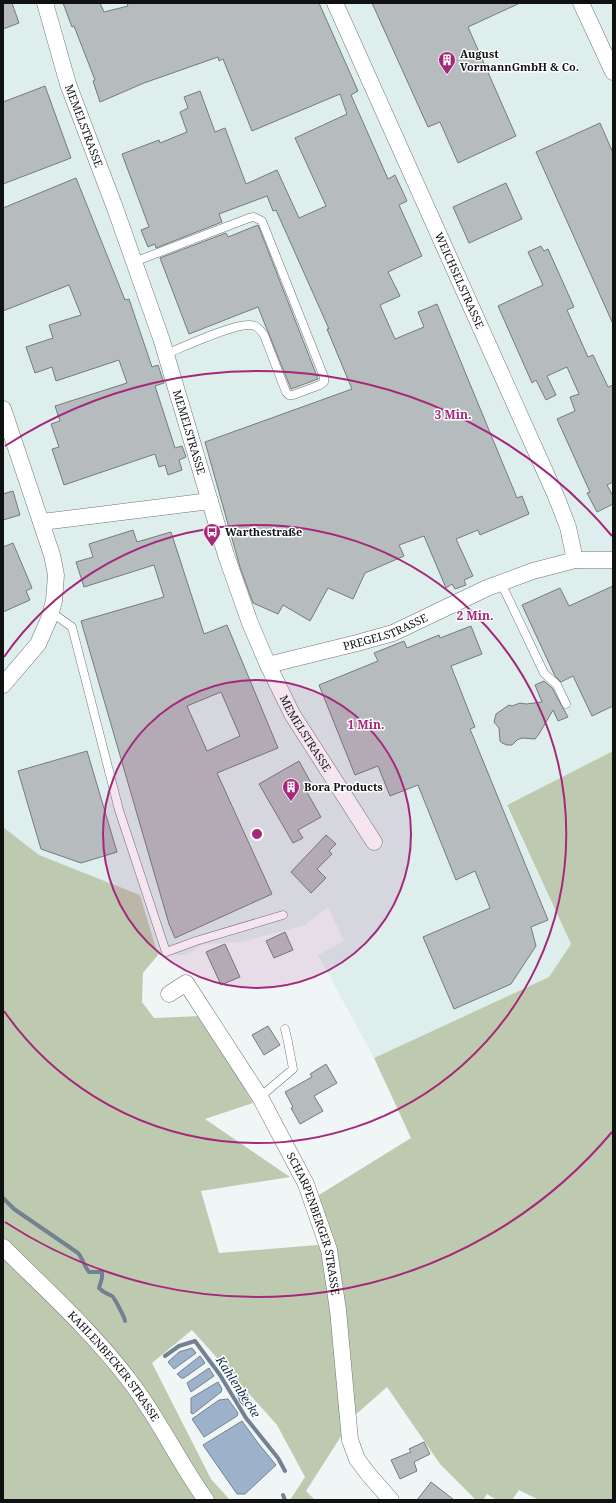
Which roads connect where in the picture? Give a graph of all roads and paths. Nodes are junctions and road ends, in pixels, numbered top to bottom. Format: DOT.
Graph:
graph roads {
  1 [pos="45,3"];
  2 [pos="335,3"];
  3 [pos="581,3"];
  4 [pos="613,72"];
  5 [pos="134,262"];
  6 [pos="166,354"];
  7 [pos="3,409"];
  8 [pos="210,501"];
  9 [pos="42,522"];
  10 [pos="575,560"];
  11 [pos="613,560"];
  12 [pos="501,583"];
  13 [pos="51,612"];
  14 [pos="268,665"];
  15 [pos="3,685"];
  16 [pos="566,704"];
  17 [pos="374,842"];
  18 [pos="283,915"];
  19 [pos="169,994"];
  20 [pos="284,1029"];
  21 [pos="260,1097"];
  22 [pos="3,1247"];
  23 [pos="206,1500"];
  24 [pos="391,1500"];
  1 -- 5 [label="street, MEMELSTRASSE"];
  2 -- 10 [label="street, WEICHSELSTRASSE"];
  3 -- 4 [label="street"];
  5 -- 6 [label="street, MEMELSTRASSE"];
  5 -- 6 [label="lane"];
  6 -- 8 [label="street, MEMELSTRASSE"];
  7 -- 9 [label="street"];
  8 -- 9 [label="street"];
  8 -- 14 [label="street, MEMELSTRASSE"];
  9 -- 13 [label="street"];
  10 -- 11 [label="street, PREGELSTRASSE"];
  10 -- 12 [label="street, PREGELSTRASSE"];
  12 -- 14 [label="street, PREGELSTRASSE"];
  12 -- 16 [label="lane"];
  13 -- 15 [label="street"];
  13 -- 18 [label="lane"];
  14 -- 17 [label="street, MEMELSTRASSE"];
  19 -- 21 [label="street, SCHARPENBERGER STRASSE"];
  20 -- 21 [label="lane"];
  21 -- 24 [label="street, SCHARPENBERGER STRASSE"];
  22 -- 23 [label="street, KAHLENBECKER STRASSE"];
}
